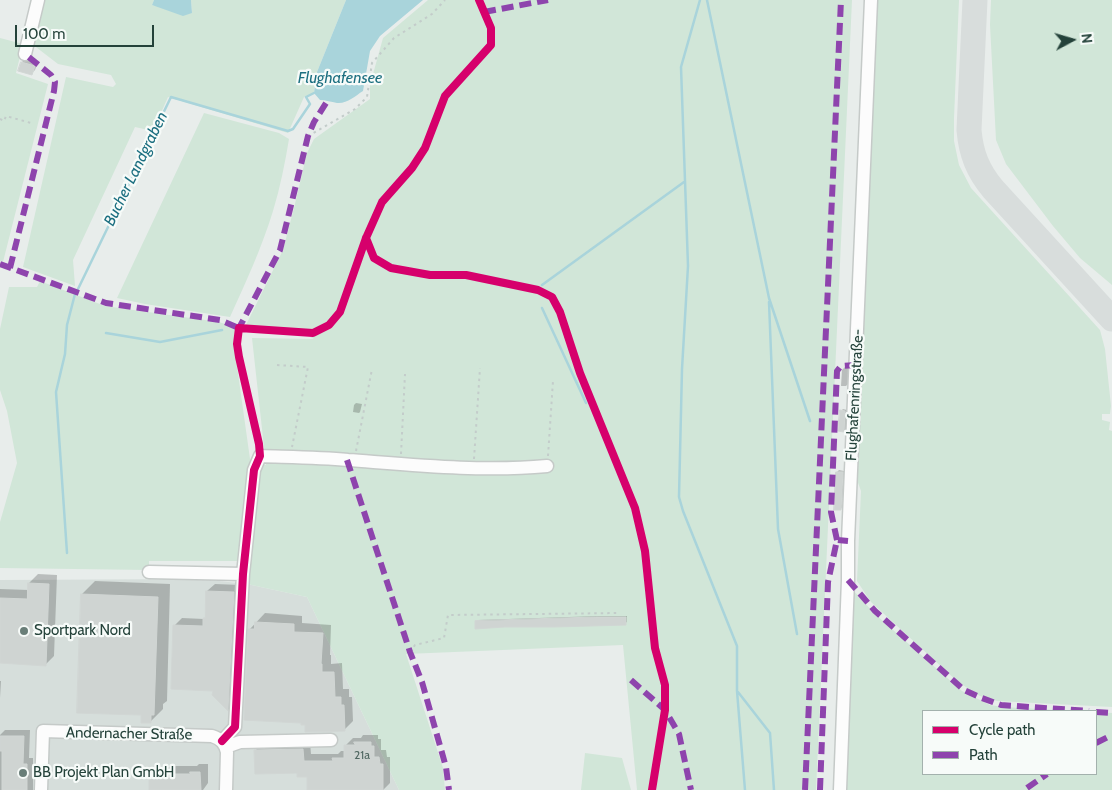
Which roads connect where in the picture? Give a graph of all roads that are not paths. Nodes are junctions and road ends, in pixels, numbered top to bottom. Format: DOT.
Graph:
graph roads {
  1 [pos="38,0"];
  2 [pos="871,0"];
  3 [pos="26,54"];
  4 [pos="547,466"];
  5 [pos="149,572"];
  6 [pos="243,574"];
  7 [pos="331,740"];
  8 [pos="224,744"];
  9 [pos="41,790"];
  10 [pos="226,790"];
  11 [pos="840,790"];
  1 -- 3 [label="street"];
  2 -- 11 [label="street, Flughafenringstraße-"];
  4 -- 6 [label="street"];
  5 -- 6 [label="street"];
  6 -- 8 [label="street"];
  7 -- 8 [label="street"];
  8 -- 9 [label="street, Andernacher Straße"];
  8 -- 10 [label="street"];
}
